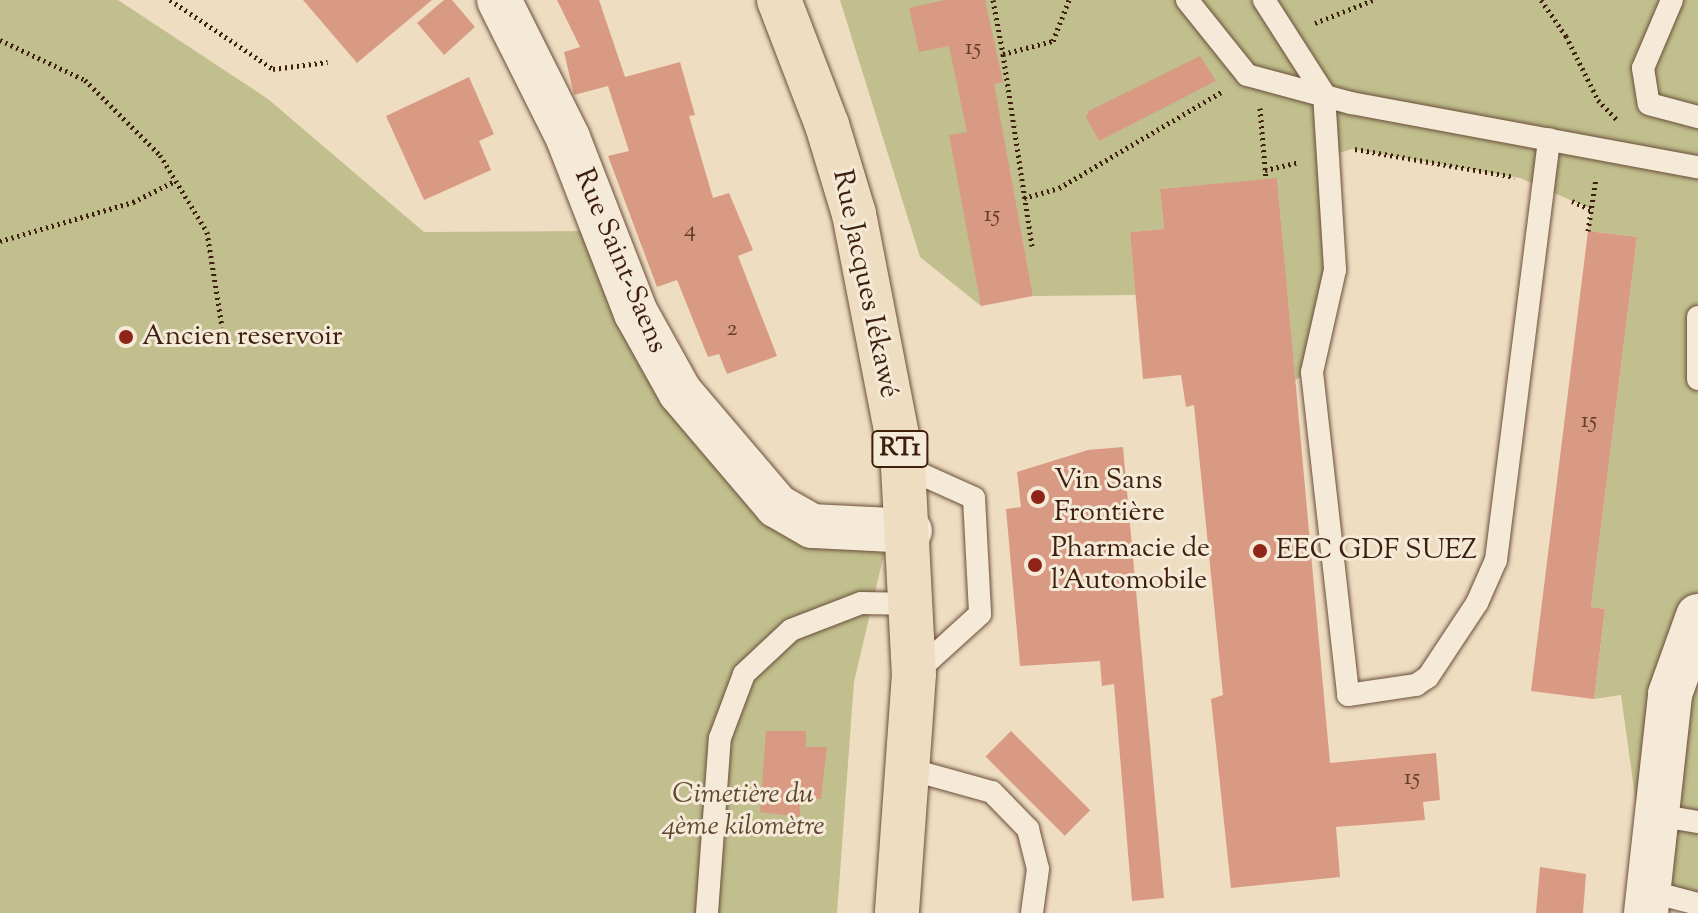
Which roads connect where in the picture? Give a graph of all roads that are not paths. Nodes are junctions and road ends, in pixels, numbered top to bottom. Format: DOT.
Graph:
graph roads {
  1 [pos="499,0"];
  2 [pos="779,0"];
  3 [pos="1187,0"];
  4 [pos="1264,0"];
  5 [pos="1672,0"];
  6 [pos="1324,94"];
  7 [pos="1698,117"];
  8 [pos="1549,139"];
  9 [pos="1698,167"];
  10 [pos="1698,317"];
  11 [pos="1698,379"];
  12 [pos="903,466"];
  13 [pos="910,531"];
  14 [pos="914,604"];
  15 [pos="1698,616"];
  16 [pos="914,674"];
  17 [pos="909,769"];
  18 [pos="1677,818"];
  19 [pos="1647,902"];
  20 [pos="1698,904"];
  21 [pos="707,913"];
  22 [pos="897,913"];
  23 [pos="1032,913"];
  1 -- 13 [label="street, Rue Saint-Saens"];
  2 -- 12 [label="main road, Rue Jacques Iékawé / RT1"];
  3 -- 6 [label="lane"];
  4 -- 6 [label="lane"];
  5 -- 7 [label="lane"];
  6 -- 8 [label="lane"];
  6 -- 8 [label="lane"];
  8 -- 9 [label="lane"];
  10 -- 11 [label="lane"];
  12 -- 13 [label="main road, Rue Jacques Iékawé / RT1"];
  12 -- 16 [label="lane"];
  13 -- 14 [label="main road, Rue Jacques Iékawé / RT1"];
  14 -- 16 [label="main road, Rue Jacques Iékawé / RT1"];
  14 -- 21 [label="lane"];
  15 -- 18 [label="street"];
  16 -- 17 [label="main road, Rue Jacques Iékawé / RT1"];
  17 -- 22 [label="main road, Rue Jacques Iékawé / RT1"];
  17 -- 23 [label="lane"];
  18 -- 19 [label="street"];
  19 -- 20 [label="lane"];
}
